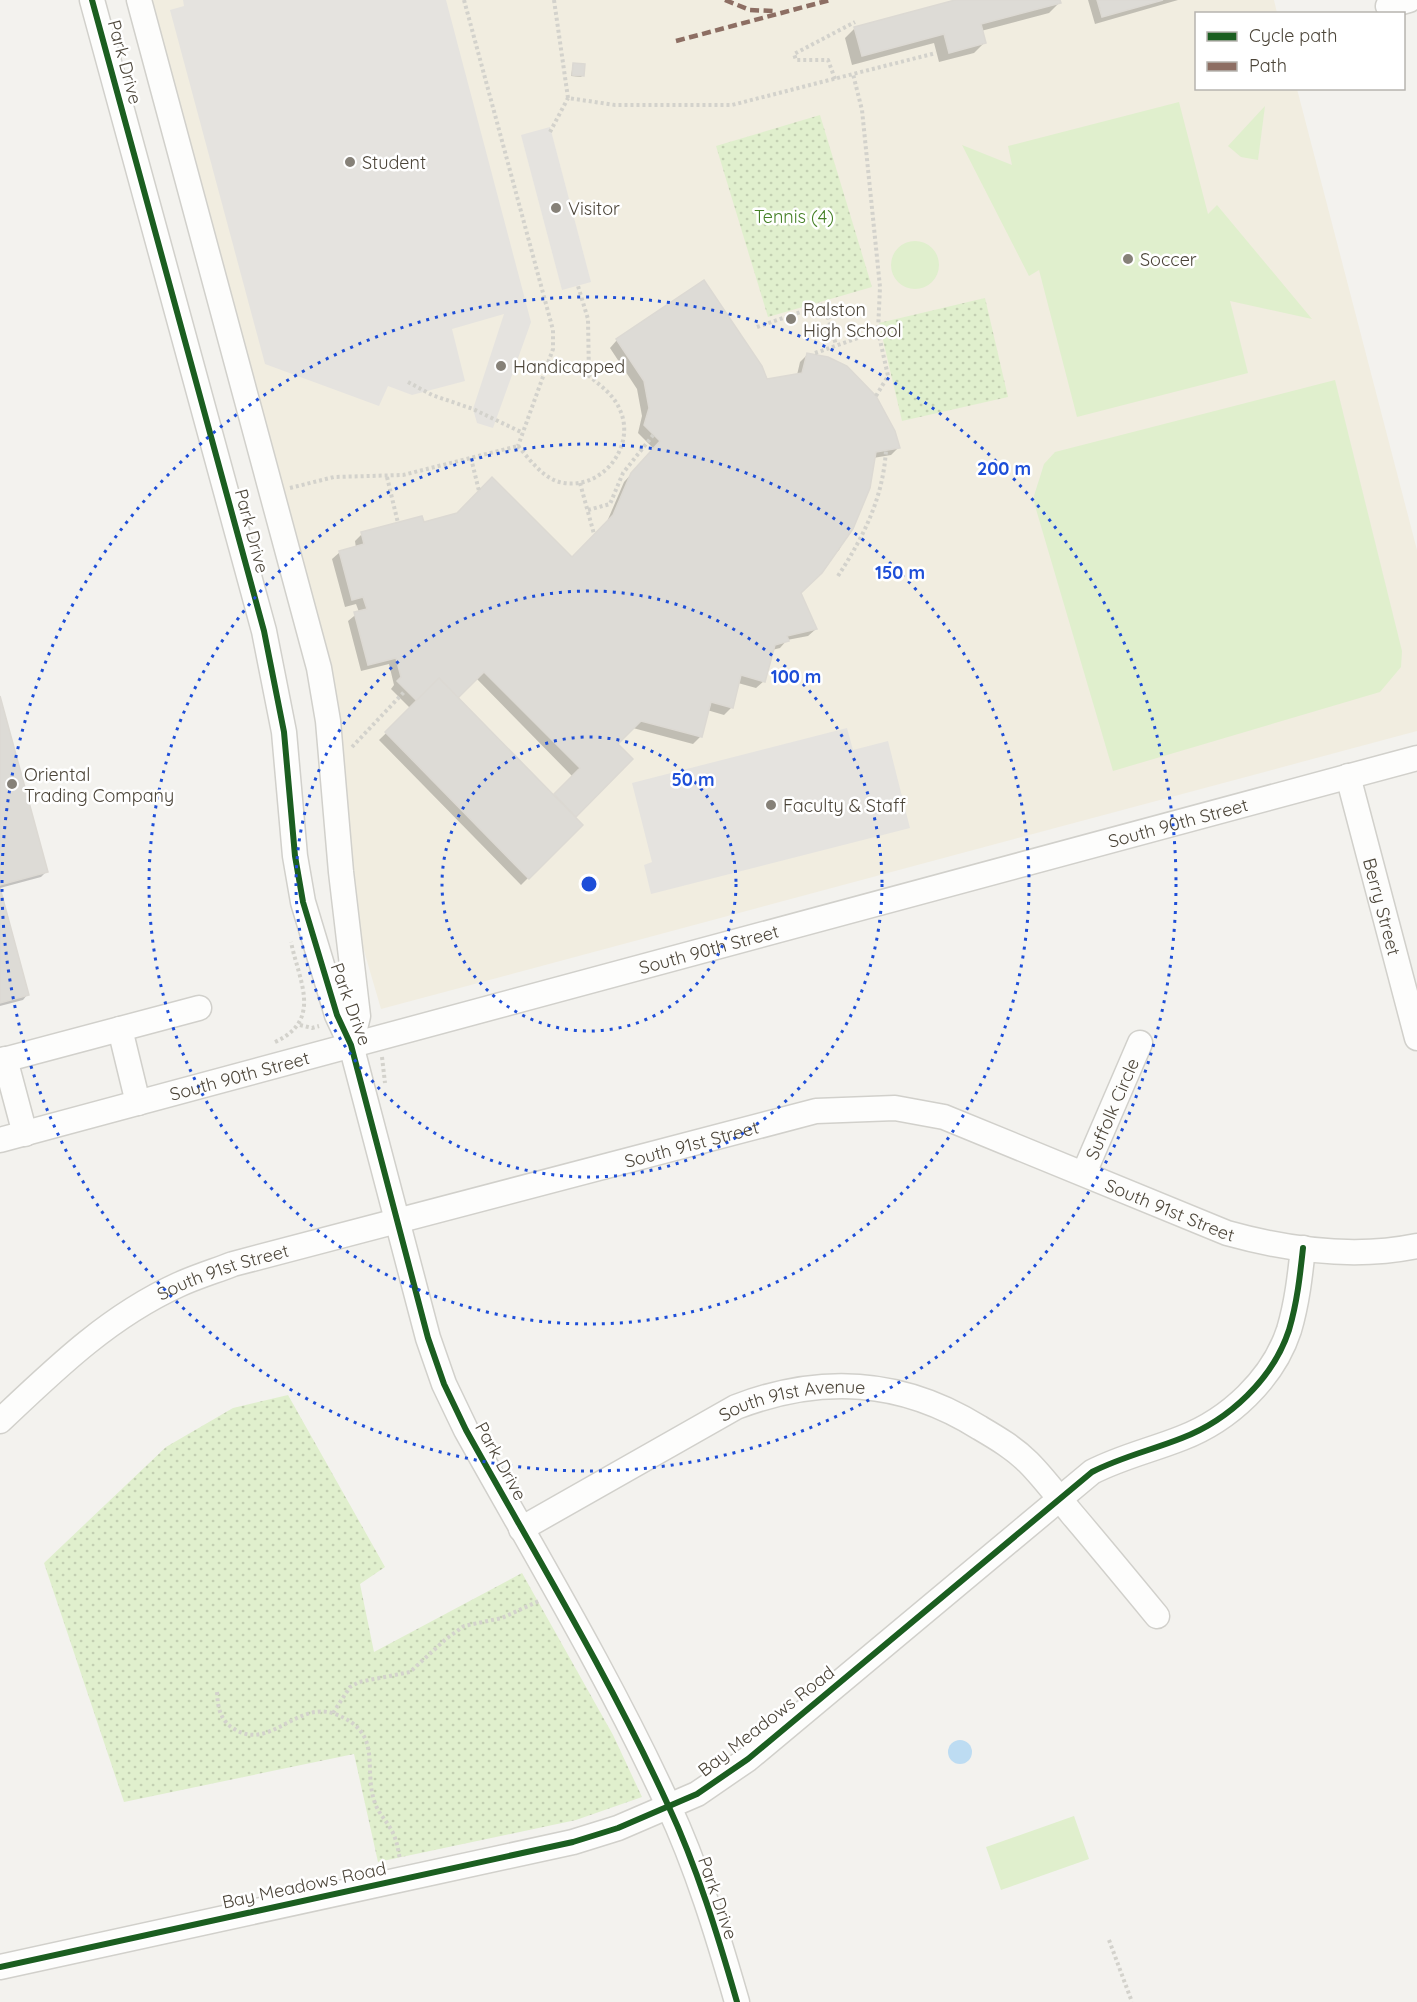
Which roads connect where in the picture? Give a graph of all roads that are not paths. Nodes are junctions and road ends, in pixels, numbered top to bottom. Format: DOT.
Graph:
graph roads {
  1 [pos="92,0"];
  2 [pos="139,0"];
  3 [pos="1417,758"];
  4 [pos="1348,777"];
  5 [pos="199,1008"];
  6 [pos="120,1029"];
  7 [pos="1417,1038"];
  8 [pos="1140,1043"];
  9 [pos="351,1045"];
  10 [pos="2,1060"];
  11 [pos="138,1103"];
  12 [pos="25,1134"];
  13 [pos="0,1140"];
  14 [pos="1084,1173"];
  15 [pos="397,1220"];
  16 [pos="1417,1246"];
  17 [pos="1303,1248"];
  18 [pos="0,1421"];
  19 [pos="1059,1498"];
  20 [pos="521,1529"];
  21 [pos="1157,1616"];
  22 [pos="669,1807"];
  23 [pos="0,1967"];
  24 [pos="736,2002"];
  1 -- 9 [label="street, Park Drive"];
  2 -- 9 [label="street, Park Drive"];
  3 -- 4 [label="street, South 90th Street"];
  4 -- 7 [label="street, Berry Street"];
  4 -- 9 [label="street, South 90th Street"];
  5 -- 6 [label="street"];
  6 -- 10 [label="street"];
  6 -- 11 [label="street"];
  8 -- 14 [label="street, Suffolk Circle"];
  9 -- 11 [label="street, South 90th Street"];
  9 -- 15 [label="street, Park Drive"];
  10 -- 12 [label="street"];
  11 -- 12 [label="street, South 90th Street"];
  12 -- 13 [label="street, South 90th Street"];
  14 -- 15 [label="street, South 91st Street"];
  14 -- 17 [label="street, South 91st Street"];
  15 -- 18 [label="street, South 91st Street"];
  15 -- 20 [label="street, Park Drive"];
  16 -- 17 [label="street, South 91st Street"];
  17 -- 19 [label="street, Bay Meadows Road"];
  19 -- 20 [label="street, South 91st Avenue"];
  19 -- 21 [label="street, South 91st Avenue"];
  19 -- 22 [label="street, Bay Meadows Road"];
  20 -- 22 [label="street, Park Drive"];
  22 -- 23 [label="street, Bay Meadows Road"];
  22 -- 24 [label="street, Park Drive"];
}
